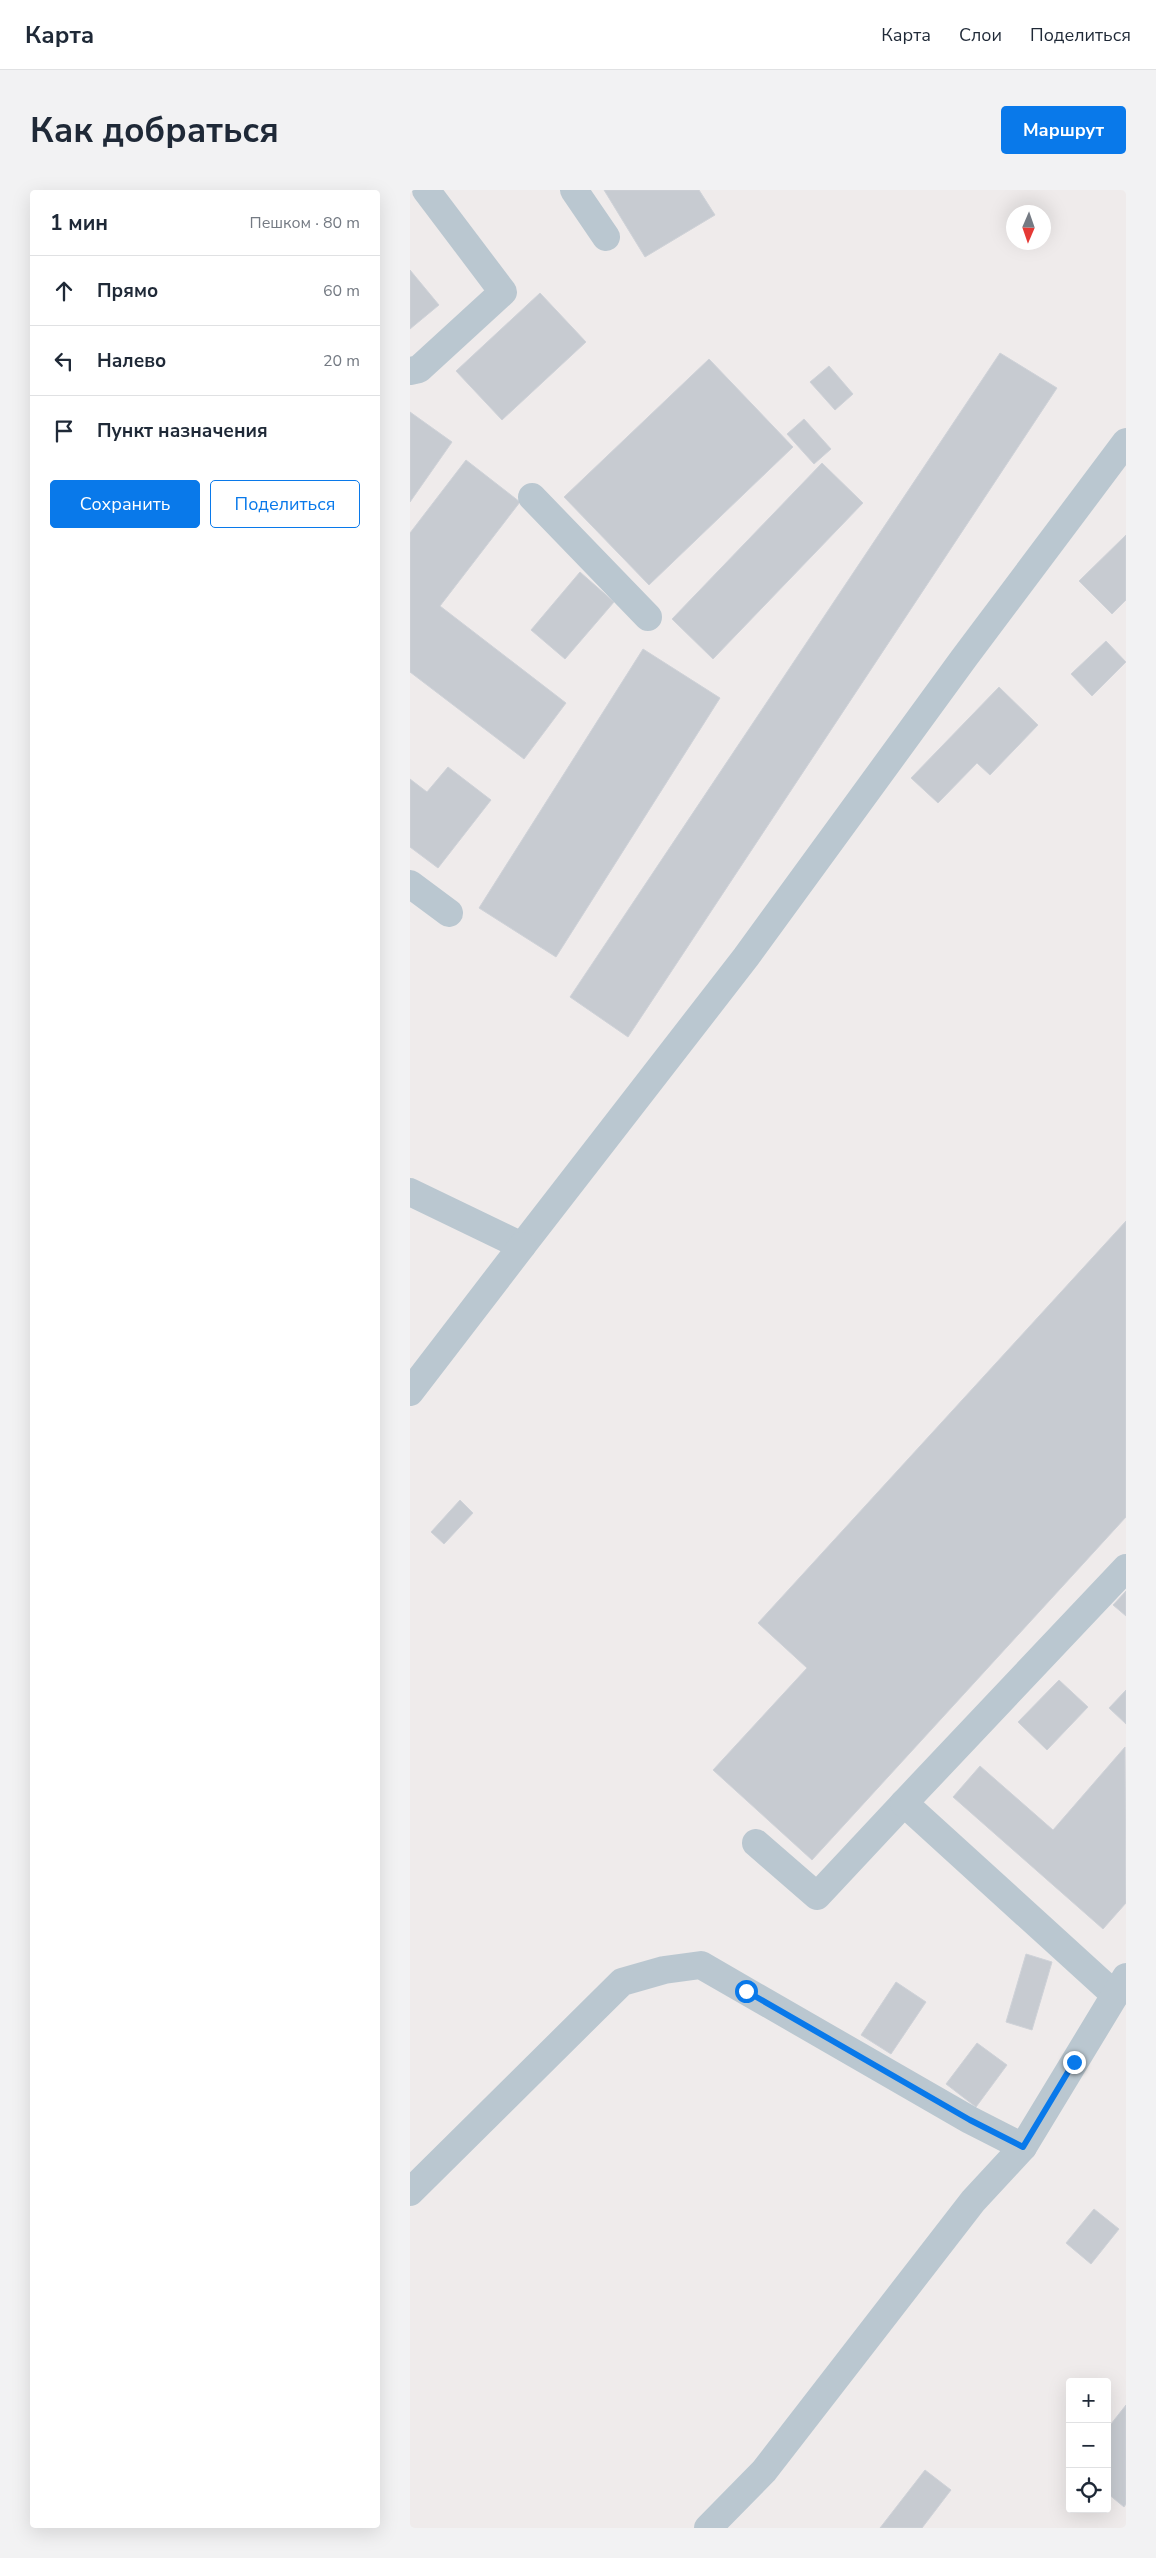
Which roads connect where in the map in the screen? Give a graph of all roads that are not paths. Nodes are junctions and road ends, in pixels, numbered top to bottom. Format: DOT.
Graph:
graph roads {
  1 [pos="426,190"];
  2 [pos="574,190"];
  3 [pos="606,237"];
  4 [pos="410,371"];
  5 [pos="1126,442"];
  6 [pos="532,497"];
  7 [pos="648,617"];
  8 [pos="410,884"];
  9 [pos="449,913"];
  10 [pos="410,1192"];
  11 [pos="522,1246"];
  12 [pos="410,1392"];
  13 [pos="1126,1568"];
  14 [pos="904,1803"];
  15 [pos="756,1843"];
  16 [pos="1120,1986"];
  17 [pos="1023,2147"];
  18 [pos="410,2192"];
  19 [pos="708,2528"];
  1 -- 4 [label="lane"];
  2 -- 3 [label="lane"];
  5 -- 11 [label="lane"];
  6 -- 7 [label="lane"];
  8 -- 9 [label="lane"];
  10 -- 11 [label="lane"];
  11 -- 12 [label="lane"];
  13 -- 14 [label="lane"];
  14 -- 15 [label="lane"];
  14 -- 16 [label="lane"];
  16 -- 17 [label="lane"];
  17 -- 18 [label="lane"];
  17 -- 19 [label="lane"];
}
